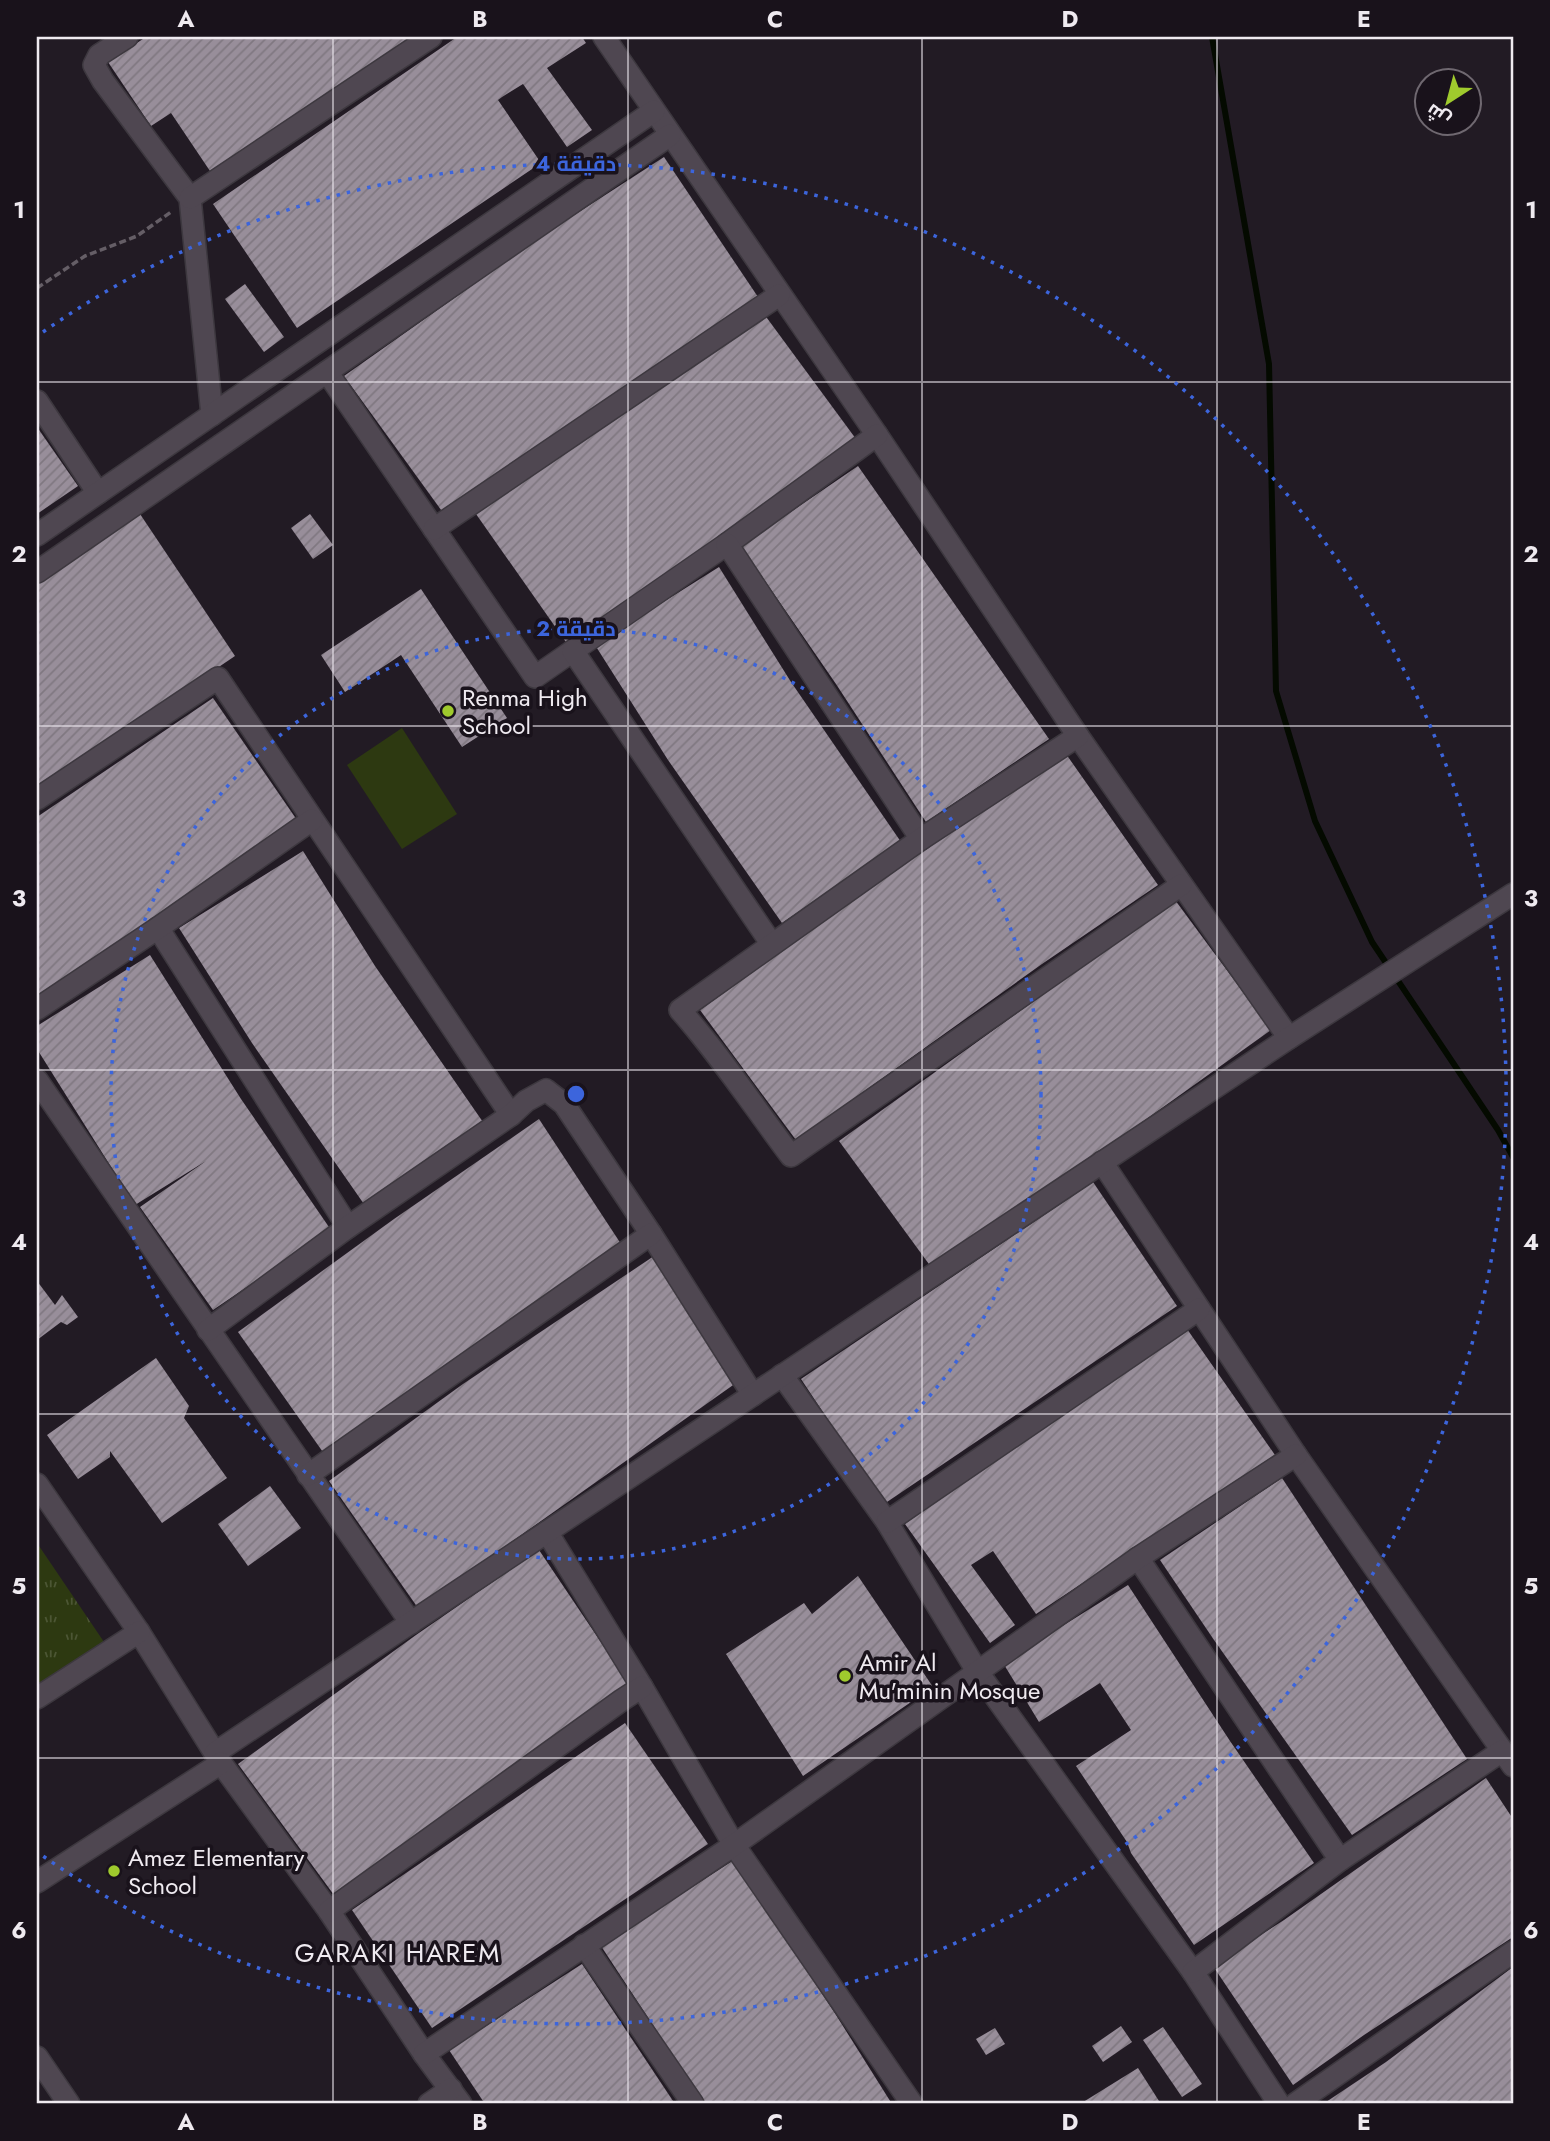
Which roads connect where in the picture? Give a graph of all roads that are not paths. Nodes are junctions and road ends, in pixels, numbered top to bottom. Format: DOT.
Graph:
graph roads {
  1 [pos="127,37"];
  2 [pos="431,37"];
  3 [pos="604,37"];
  4 [pos="654,110"];
  5 [pos="670,135"];
  6 [pos="190,198"];
  7 [pos="779,295"];
  8 [pos="327,372"];
  9 [pos="37,401"];
  10 [pos="212,415"];
  11 [pos="877,435"];
  12 [pos="98,493"];
  13 [pos="434,529"];
  14 [pos="37,535"];
  15 [pos="727,544"];
  16 [pos="37,572"];
  17 [pos="573,651"];
  18 [pos="1078,736"];
  19 [pos="37,799"];
  20 [pos="312,820"];
  21 [pos="921,839"];
  22 [pos="1181,885"];
  23 [pos="1513,894"];
  24 [pos="158,928"];
  25 [pos="771,943"];
  26 [pos="37,1009"];
  27 [pos="1289,1038"];
  28 [pos="37,1080"];
  29 [pos="511,1115"];
  30 [pos="1102,1162"];
  31 [pos="348,1227"];
  32 [pos="651,1234"];
  33 [pos="1199,1309"];
  34 [pos="208,1330"];
  35 [pos="782,1376"];
  36 [pos="753,1395"];
  37 [pos="1296,1455"];
  38 [pos="308,1475"];
  39 [pos="37,1484"];
  40 [pos="887,1522"];
  41 [pos="547,1532"];
  42 [pos="1138,1558"];
  43 [pos="411,1623"];
  44 [pos="139,1632"];
  45 [pos="977,1671"];
  46 [pos="642,1688"];
  47 [pos="37,1698"];
  48 [pos="218,1758"];
  49 [pos="1508,1759"];
  50 [pos="734,1845"];
  51 [pos="1340,1860"];
  52 [pos="37,1882"];
  53 [pos="330,1911"];
  54 [pos="584,1945"];
  55 [pos="1513,1952"];
  56 [pos="1193,1972"];
  57 [pos="424,2054"];
  58 [pos="37,2057"];
  59 [pos="45,2088"];
  60 [pos="456,2097"];
  61 [pos="69,2104"];
  62 [pos="429,2104"];
  63 [pos="693,2104"];
  64 [pos="912,2104"];
  65 [pos="1279,2104"];
  66 [pos="1294,2104"];
  1 -- 6 [label="street"];
  2 -- 6 [label="street"];
  3 -- 4 [label="street"];
  4 -- 5 [label="street"];
  4 -- 10 [label="street"];
  5 -- 7 [label="street"];
  5 -- 8 [label="street"];
  6 -- 10 [label="street"];
  7 -- 11 [label="street"];
  7 -- 13 [label="street"];
  8 -- 13 [label="street"];
  8 -- 16 [label="street"];
  9 -- 12 [label="street"];
  10 -- 12 [label="street"];
  11 -- 15 [label="street"];
  11 -- 18 [label="street"];
  12 -- 14 [label="street"];
  13 -- 17 [label="street"];
  15 -- 17 [label="street"];
  15 -- 21 [label="street"];
  17 -- 25 [label="street"];
  18 -- 21 [label="street"];
  18 -- 22 [label="street"];
  19 -- 20 [label="street"];
  20 -- 24 [label="street"];
  20 -- 29 [label="street"];
  21 -- 25 [label="street"];
  22 -- 25 [label="street"];
  22 -- 27 [label="street"];
  23 -- 27 [label="street"];
  24 -- 26 [label="street"];
  24 -- 31 [label="street"];
  27 -- 30 [label="street"];
  28 -- 34 [label="street"];
  29 -- 31 [label="street"];
  29 -- 32 [label="street"];
  30 -- 33 [label="street"];
  30 -- 35 [label="street"];
  31 -- 34 [label="street"];
  32 -- 36 [label="street"];
  32 -- 38 [label="street"];
  33 -- 37 [label="street"];
  33 -- 40 [label="street"];
  34 -- 38 [label="street"];
  35 -- 36 [label="street"];
  35 -- 40 [label="street"];
  36 -- 41 [label="street"];
  37 -- 42 [label="street"];
  37 -- 49 [label="street"];
  38 -- 43 [label="street"];
  39 -- 44 [label="street"];
  40 -- 45 [label="street"];
  41 -- 43 [label="street"];
  41 -- 46 [label="street"];
  42 -- 45 [label="street"];
  42 -- 51 [label="street"];
  43 -- 48 [label="street"];
  44 -- 47 [label="street"];
  44 -- 48 [label="street"];
  45 -- 50 [label="street"];
  45 -- 56 [label="street"];
  46 -- 50 [label="street"];
  46 -- 53 [label="street"];
  48 -- 52 [label="street"];
  48 -- 53 [label="street"];
  49 -- 51 [label="street"];
  50 -- 54 [label="street"];
  50 -- 64 [label="street"];
  51 -- 56 [label="street"];
  53 -- 57 [label="street"];
  54 -- 57 [label="street"];
  54 -- 63 [label="street"];
  55 -- 66 [label="street"];
  56 -- 65 [label="street"];
  57 -- 60 [label="street"];
  58 -- 59 [label="street"];
  59 -- 61 [label="street"];
  60 -- 62 [label="street"];
}
